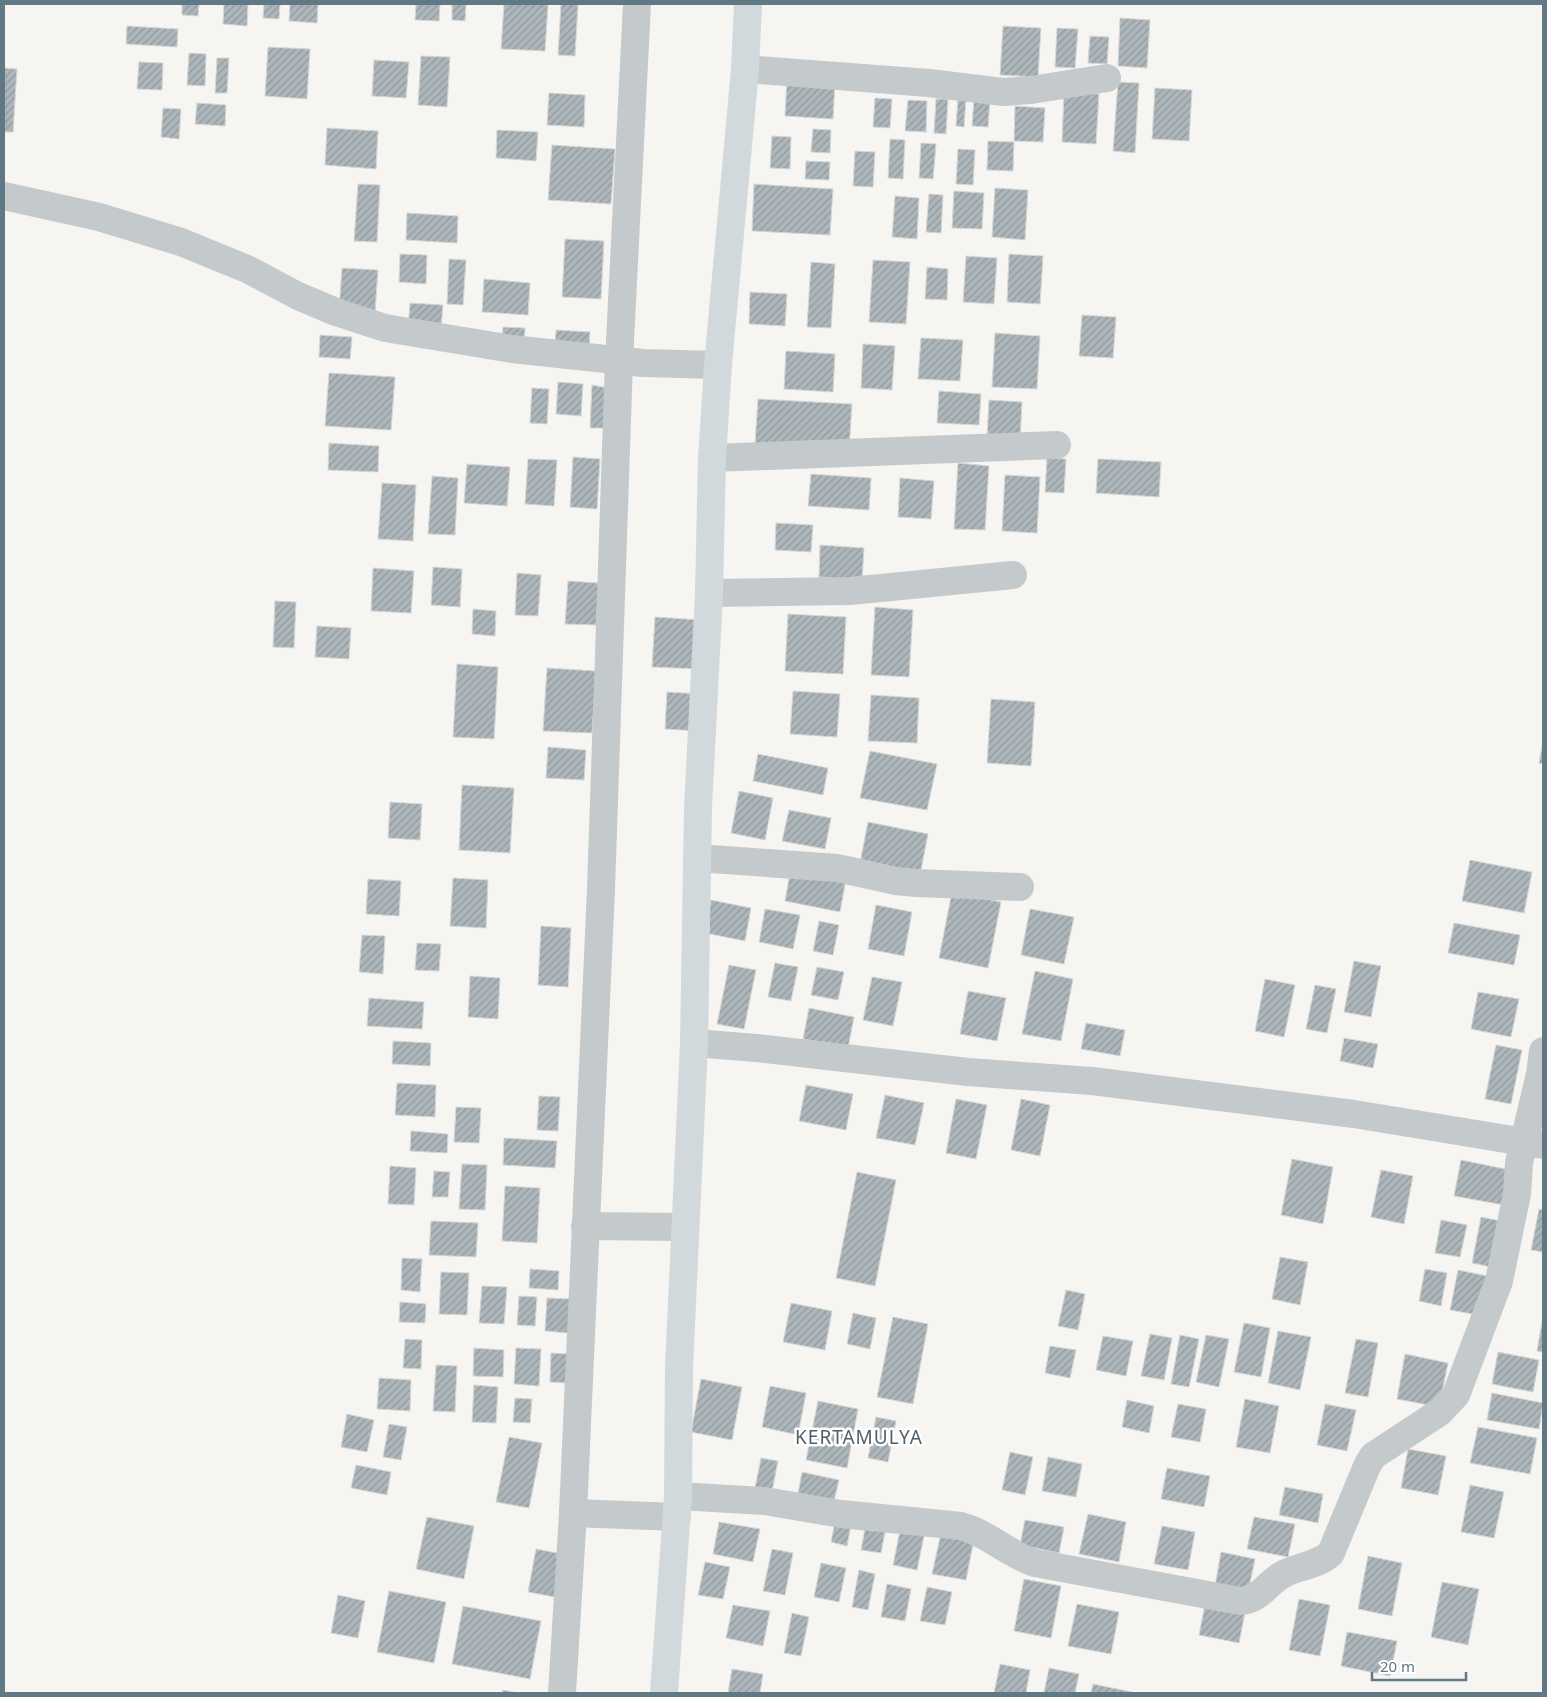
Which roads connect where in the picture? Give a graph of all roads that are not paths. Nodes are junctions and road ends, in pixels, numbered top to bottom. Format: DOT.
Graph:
graph roads {
  1 [pos="637,4"];
  2 [pos="748,4"];
  3 [pos="745,68"];
  4 [pos="1107,78"];
  5 [pos="4,196"];
  6 [pos="631,362"];
  7 [pos="710,366"];
  8 [pos="1057,445"];
  9 [pos="712,458"];
  10 [pos="1013,575"];
  11 [pos="709,593"];
  12 [pos="697,858"];
  13 [pos="1020,887"];
  14 [pos="694,1043"];
  15 [pos="1543,1051"];
  16 [pos="1533,1143"];
  17 [pos="598,1227"];
  18 [pos="684,1227"];
  19 [pos="677,1506"];
  20 [pos="581,1513"];
  21 [pos="562,1693"];
  22 [pos="664,1693"];
  1 -- 6 [label="street"];
  2 -- 3 [label="main road"];
  3 -- 4 [label="street"];
  3 -- 7 [label="main road"];
  5 -- 6 [label="street"];
  6 -- 7 [label="street"];
  6 -- 17 [label="street"];
  7 -- 9 [label="main road"];
  8 -- 9 [label="street"];
  9 -- 11 [label="main road"];
  10 -- 11 [label="street"];
  11 -- 12 [label="main road"];
  12 -- 13 [label="street"];
  12 -- 14 [label="main road"];
  14 -- 16 [label="street"];
  14 -- 18 [label="main road"];
  15 -- 16 [label="street"];
  16 -- 19 [label="street"];
  17 -- 18 [label="street"];
  17 -- 20 [label="street"];
  18 -- 19 [label="main road"];
  19 -- 20 [label="street"];
  19 -- 22 [label="main road"];
  20 -- 21 [label="street"];
}
